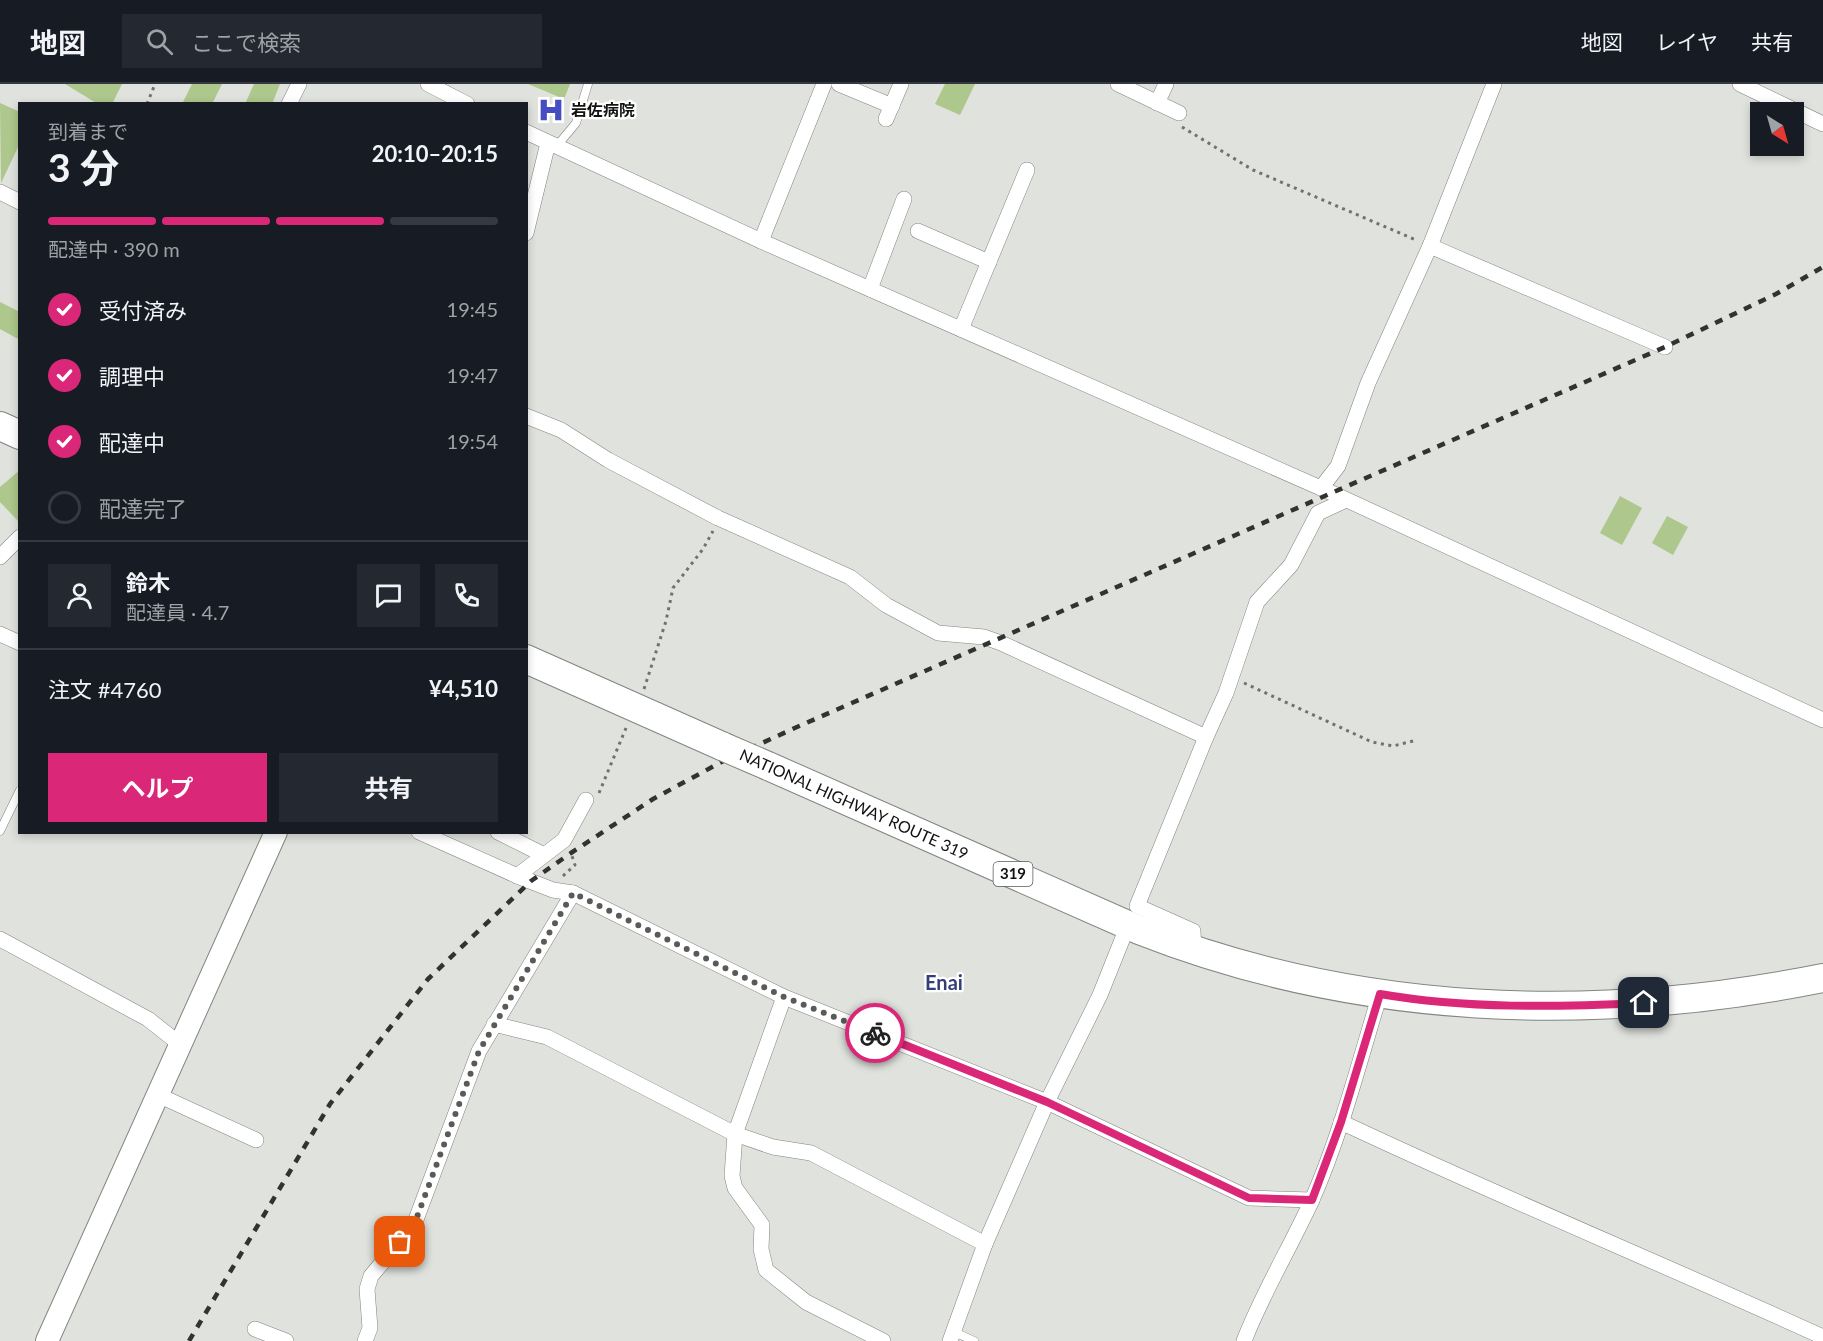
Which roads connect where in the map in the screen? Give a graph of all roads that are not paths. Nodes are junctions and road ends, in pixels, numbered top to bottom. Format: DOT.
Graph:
graph roads {
  1 [pos="298,84"];
  2 [pos="428,84"];
  3 [pos="588,84"];
  4 [pos="824,84"];
  5 [pos="839,84"];
  6 [pos="901,84"];
  7 [pos="1118,84"];
  8 [pos="1166,84"];
  9 [pos="1494,84"];
  10 [pos="1740,84"];
  11 [pos="290,102"];
  12 [pos="463,102"];
  13 [pos="1157,103"];
  14 [pos="1176,118"];
  15 [pos="1823,124"];
  16 [pos="528,133"];
  17 [pos="552,145"];
  18 [pos="1027,170"];
  19 [pos="0,192"];
  20 [pos="904,198"];
  21 [pos="18,201"];
  22 [pos="528,226"];
  23 [pos="918,231"];
  24 [pos="761,240"];
  25 [pos="1430,246"];
  26 [pos="989,262"];
  27 [pos="870,289"];
  28 [pos="961,329"];
  29 [pos="1665,347"];
  30 [pos="528,417"];
  31 [pos="0,426"];
  32 [pos="18,434"];
  33 [pos="1321,488"];
  34 [pos="1346,500"];
  35 [pos="18,539"];
  36 [pos="0,557"];
  37 [pos="0,634"];
  38 [pos="18,642"];
  39 [pos="528,660"];
  40 [pos="1823,720"];
  41 [pos="1206,737"];
  42 [pos="18,793"];
  43 [pos="586,800"];
  44 [pos="0,831"];
  45 [pos="275,834"];
  46 [pos="502,834"];
  47 [pos="436,836"];
  48 [pos="544,855"];
  49 [pos="517,876"];
  50 [pos="573,893"];
  51 [pos="1124,935"];
  52 [pos="0,939"];
  53 [pos="1194,951"];
  54 [pos="1823,978"];
  55 [pos="1380,994"];
  56 [pos="784,997"];
  57 [pos="494,1024"];
  58 [pos="181,1045"];
  59 [pos="158,1095"];
  60 [pos="1047,1102"];
  61 [pos="1341,1122"];
  62 [pos="735,1134"];
  63 [pos="256,1140"];
  64 [pos="1312,1200"];
  65 [pos="986,1244"];
  66 [pos="255,1329"];
  67 [pos="952,1336"];
  68 [pos="1823,1337"];
  69 [pos="47,1341"];
  70 [pos="286,1341"];
  71 [pos="365,1341"];
  72 [pos="884,1341"];
  73 [pos="975,1341"];
  74 [pos="1244,1341"];
  1 -- 11 [label="street"];
  2 -- 12 [label="street"];
  3 -- 17 [label="lane"];
  4 -- 24 [label="street"];
  5 -- 6 [label="street"];
  7 -- 13 [label="street"];
  8 -- 13 [label="street"];
  9 -- 25 [label="street"];
  10 -- 15 [label="street"];
  13 -- 14 [label="street"];
  16 -- 17 [label="street"];
  17 -- 22 [label="street"];
  17 -- 24 [label="street"];
  18 -- 26 [label="street"];
  19 -- 21 [label="street"];
  20 -- 27 [label="street"];
  23 -- 26 [label="street"];
  24 -- 27 [label="street"];
  25 -- 29 [label="street"];
  25 -- 33 [label="street"];
  26 -- 28 [label="street"];
  27 -- 28 [label="street"];
  28 -- 33 [label="street"];
  30 -- 41 [label="street"];
  31 -- 32 [label="highway"];
  33 -- 34 [label="street"];
  34 -- 40 [label="street"];
  34 -- 41 [label="street"];
  35 -- 36 [label="street"];
  37 -- 38 [label="street"];
  39 -- 53 [label="highway, NATIONAL HIGHWAY ROUTE 319 / 319, bridge"];
  41 -- 53 [label="street"];
  42 -- 44 [label="lane"];
  43 -- 48 [label="street"];
  45 -- 58 [label="street"];
  46 -- 48 [label="street"];
  47 -- 49 [label="street"];
  48 -- 49 [label="street"];
  49 -- 50 [label="street"];
  50 -- 56 [label="street"];
  50 -- 57 [label="street"];
  51 -- 60 [label="street"];
  52 -- 58 [label="street"];
  53 -- 55 [label="highway, NATIONAL HIGHWAY ROUTE 319 / 319"];
  54 -- 55 [label="highway, NATIONAL HIGHWAY ROUTE 319 / 319"];
  55 -- 61 [label="street"];
  56 -- 60 [label="street"];
  56 -- 62 [label="street"];
  57 -- 62 [label="street"];
  57 -- 71 [label="street"];
  58 -- 59 [label="street"];
  59 -- 63 [label="street"];
  59 -- 69 [label="street"];
  60 -- 64 [label="street"];
  60 -- 65 [label="street"];
  61 -- 64 [label="street"];
  61 -- 68 [label="street"];
  62 -- 65 [label="street"];
  62 -- 72 [label="street"];
  64 -- 74 [label="street"];
  65 -- 67 [label="street"];
  66 -- 70 [label="street"];
  67 -- 73 [label="lane"];
}
